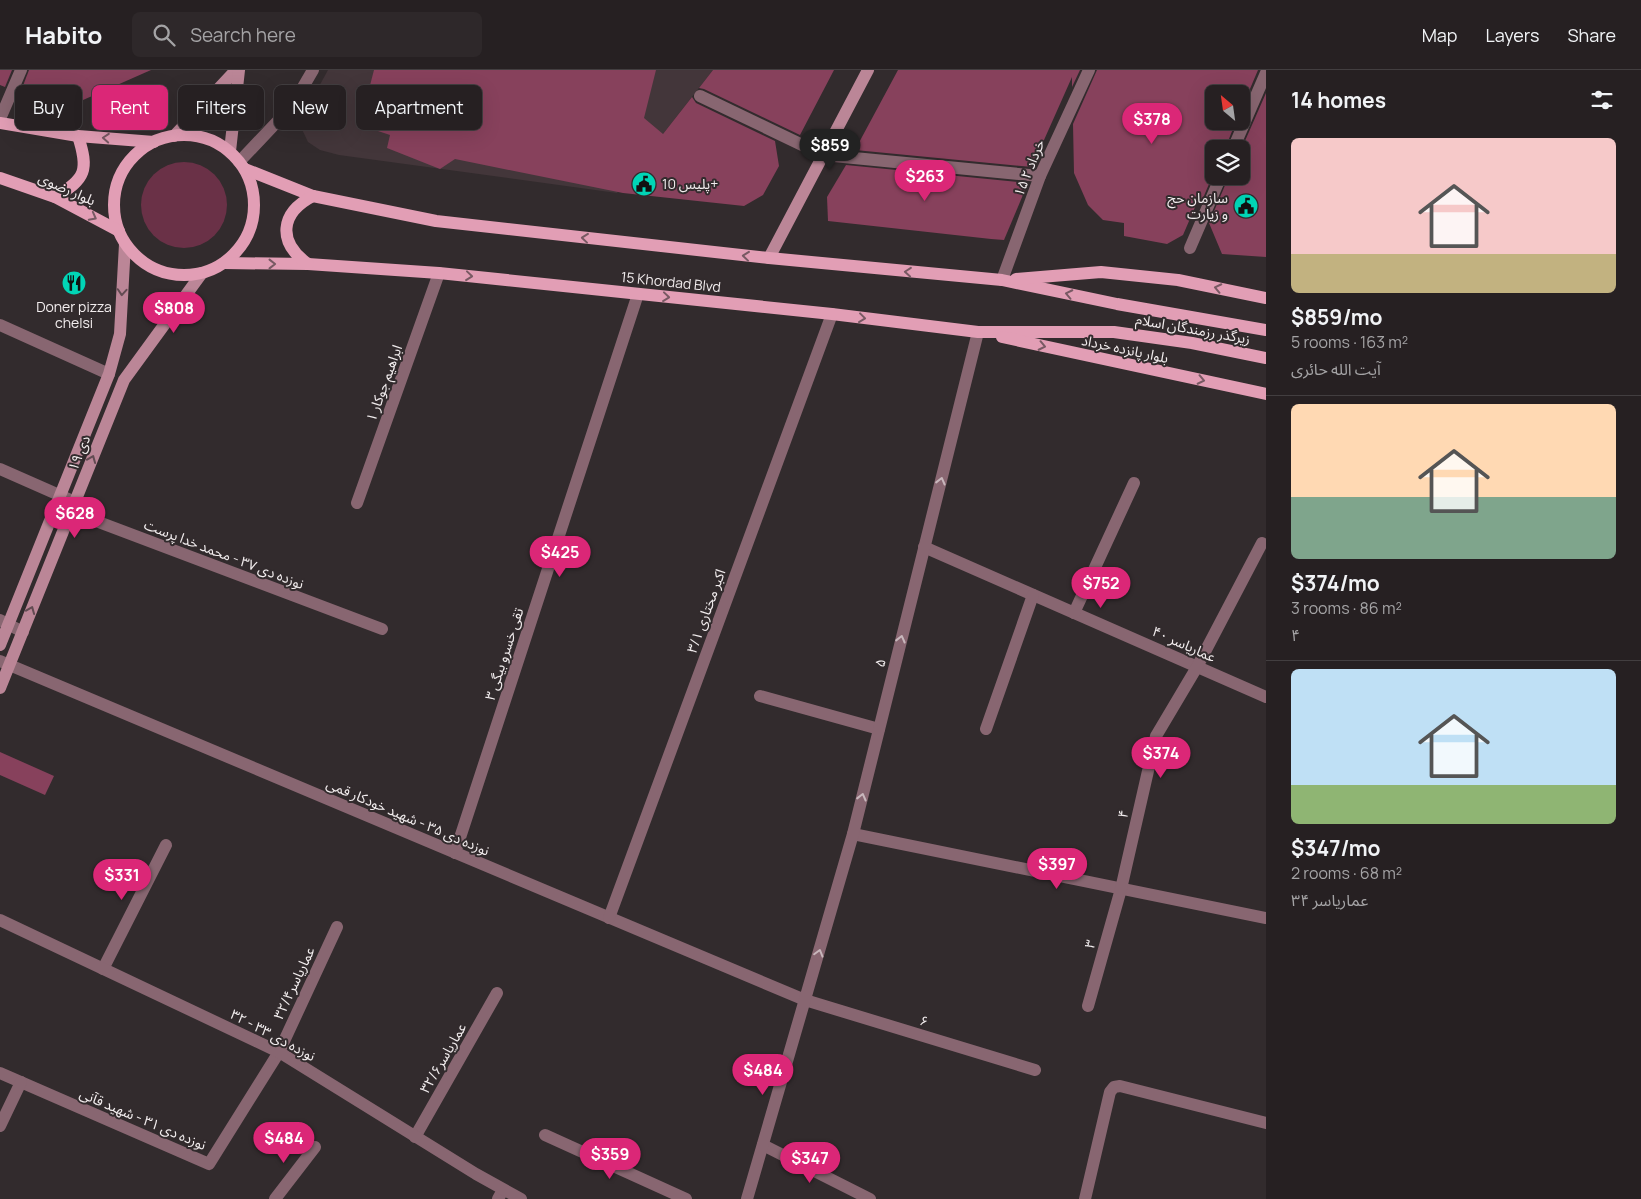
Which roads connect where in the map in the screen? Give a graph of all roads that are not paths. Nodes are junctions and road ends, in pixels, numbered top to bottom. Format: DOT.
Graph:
graph roads {
  1 [pos="21,70"];
  2 [pos="237,70"];
  3 [pos="313,70"];
  4 [pos="868,70"];
  5 [pos="1088,70"];
  6 [pos="1266,73"];
  7 [pos="700,96"];
  8 [pos="0,119"];
  9 [pos="0,123"];
  10 [pos="78,136"];
  11 [pos="174,136"];
  12 [pos="1237,140"];
  13 [pos="154,142"];
  14 [pos="230,151"];
  15 [pos="823,155"];
  16 [pos="242,166"];
  17 [pos="1040,176"];
  18 [pos="0,178"];
  19 [pos="1217,185"];
  20 [pos="313,196"];
  21 [pos="55,197"];
  22 [pos="119,231"];
  23 [pos="125,244"];
  24 [pos="1190,248"];
  25 [pos="769,258"];
  26 [pos="224,263"];
  27 [pos="308,264"];
  28 [pos="202,273"];
  29 [pos="439,273"];
  30 [pos="1002,280"];
  31 [pos="638,294"];
  32 [pos="1266,298"];
  33 [pos="832,314"];
  34 [pos="0,325"];
  35 [pos="1266,330"];
  36 [pos="978,332"];
  37 [pos="1114,332"];
  38 [pos="1266,358"];
  39 [pos="110,374"];
  40 [pos="1266,394"];
  41 [pos="0,469"];
  42 [pos="1134,483"];
  43 [pos="58,501"];
  44 [pos="357,503"];
  45 [pos="73,507"];
  46 [pos="1262,543"];
  47 [pos="924,547"];
  48 [pos="1033,595"];
  49 [pos="1074,613"];
  50 [pos="4,622"];
  51 [pos="382,629"];
  52 [pos="22,632"];
  53 [pos="0,645"];
  54 [pos="5,663"];
  55 [pos="1197,667"];
  56 [pos="0,688"];
  57 [pos="760,696"];
  58 [pos="1266,697"];
  59 [pos="879,729"];
  60 [pos="986,729"];
  61 [pos="853,834"];
  62 [pos="166,845"];
  63 [pos="455,853"];
  64 [pos="1121,889"];
  65 [pos="609,918"];
  66 [pos="1266,918"];
  67 [pos="0,920"];
  68 [pos="337,927"];
  69 [pos="103,969"];
  70 [pos="497,994"];
  71 [pos="805,1000"];
  72 [pos="1088,1006"];
  73 [pos="279,1052"];
  74 [pos="1035,1070"];
  75 [pos="0,1073"];
  76 [pos="21,1082"];
  77 [pos="1266,1123"];
  78 [pos="0,1126"];
  79 [pos="545,1135"];
  80 [pos="415,1137"];
  81 [pos="763,1145"];
  82 [pos="315,1147"];
  83 [pos="500,1195"];
  84 [pos="275,1199"];
  85 [pos="521,1199"];
  86 [pos="686,1199"];
  87 [pos="748,1199"];
  88 [pos="870,1199"];
  89 [pos="1085,1199"];
  1 -- 8 [label="street"];
  2 -- 11 [label="main road"];
  2 -- 14 [label="main road"];
  3 -- 16 [label="street"];
  4 -- 15 [label="main road"];
  5 -- 17 [label="street, ۱۵ خرداد ۲"];
  6 -- 12 [label="street"];
  7 -- 15 [label="street"];
  9 -- 10 [label="main road"];
  13 -- 10 [label="main road, one-way"];
  10 -- 21 [label="main road"];
  11 -- 13 [label="main road"];
  11 -- 14 [label="main road"];
  13 -- 22 [label="main road"];
  14 -- 16 [label="main road"];
  15 -- 17 [label="street"];
  15 -- 25 [label="main road"];
  16 -- 20 [label="main road"];
  16 -- 26 [label="main road"];
  17 -- 30 [label="street, ۱۵ خرداد ۲"];
  18 -- 21 [label="main road, بلوار رضوی"];
  19 -- 24 [label="street"];
  25 -- 20 [label="main road, one-way"];
  20 -- 27 [label="main road"];
  21 -- 22 [label="main road, بلوار رضوی, one-way"];
  22 -- 23 [label="main road"];
  23 -- 28 [label="main road"];
  23 -- 39 [label="main road, ۱۹ دی, one-way"];
  30 -- 25 [label="main road, one-way"];
  26 -- 27 [label="main road, 15 Khordad Blvd, one-way"];
  26 -- 28 [label="main road"];
  27 -- 29 [label="main road, 15 Khordad Blvd"];
  45 -- 28 [label="main road, ۱۹ دی, one-way"];
  29 -- 31 [label="main road, 15 Khordad Blvd, one-way"];
  29 -- 44 [label="street, ۱ ابراهیم جوکار"];
  32 -- 30 [label="main road, one-way"];
  35 -- 30 [label="main road, زیرگذر رزمندگان اسلام, one-way"];
  31 -- 33 [label="main road, 15 Khordad Blvd, one-way"];
  31 -- 63 [label="street, ۳ تقی خسرو بیگی"];
  33 -- 36 [label="main road, 15 Khordad Blvd, one-way"];
  33 -- 65 [label="street, ۳/۱ اکبر مختاری"];
  34 -- 39 [label="street"];
  36 -- 37 [label="main road, 15 Khordad Blvd"];
  36 -- 40 [label="main road, بلوار پانزده خرداد, one-way"];
  47 -- 36 [label="street, ۵, one-way"];
  37 -- 38 [label="main road, زیرگذر رزمندگان اسلام"];
  39 -- 43 [label="main road, ۱۹ دی"];
  41 -- 43 [label="street, نوزده دی ۳۷ - محمد خدا پرست"];
  42 -- 49 [label="street"];
  43 -- 45 [label="street, نوزده دی ۳۷ - محمد خدا پرست"];
  43 -- 50 [label="main road, ۱۹ دی"];
  45 -- 51 [label="street, نوزده دی ۳۷ - محمد خدا پرست"];
  52 -- 45 [label="main road, ۱۹ دی, one-way"];
  46 -- 55 [label="street"];
  47 -- 48 [label="street, عماریاسر ۴۰"];
  59 -- 47 [label="street, ۵, one-way"];
  48 -- 49 [label="street, عماریاسر ۴۰"];
  48 -- 60 [label="street"];
  49 -- 55 [label="street, عماریاسر ۴۰"];
  50 -- 52 [label="street"];
  50 -- 53 [label="main road, ۱۹ دی"];
  52 -- 54 [label="main road, ۱۹ دی"];
  54 -- 56 [label="main road, ۱۹ دی"];
  54 -- 63 [label="street, نوزده دی ۳۵ - شهید خودکار قمی"];
  55 -- 58 [label="street, عماریاسر ۴۰"];
  55 -- 64 [label="street, ۴"];
  57 -- 59 [label="street"];
  61 -- 59 [label="street, ۵, one-way"];
  61 -- 64 [label="street"];
  71 -- 61 [label="street, ۵, one-way"];
  62 -- 69 [label="street"];
  63 -- 65 [label="street, نوزده دی ۳۵ - شهید خودکار قمی"];
  64 -- 66 [label="street"];
  64 -- 72 [label="street, ۳"];
  65 -- 71 [label="street, نوزده دی ۳۵ - شهید خودکار قمی"];
  67 -- 69 [label="street, ۳۲ - نوزده دی ۳۳"];
  68 -- 73 [label="street, عماریاسر۳۲/۴"];
  69 -- 73 [label="street, ۳۲ - نوزده دی ۳۳"];
  70 -- 80 [label="street, عماریاسر۳۲/۶"];
  71 -- 74 [label="street, ۶"];
  71 -- 81 [label="street, ۵"];
  73 -- 76 [label="street, نوزده دی ۳۱ - شهید قآنی"];
  73 -- 80 [label="street, ۳۲ - نوزده دی ۳۳"];
  75 -- 76 [label="street, نوزده دی ۳۱ - شهید قآنی"];
  76 -- 78 [label="street"];
  77 -- 89 [label="street"];
  79 -- 86 [label="street"];
  80 -- 83 [label="street, ۳۲ - نوزده دی ۳۳"];
  81 -- 87 [label="street, ۵"];
  81 -- 88 [label="street"];
  82 -- 84 [label="street"];
  83 -- 85 [label="street, ۳۲ - نوزده دی ۳۳"];
}
